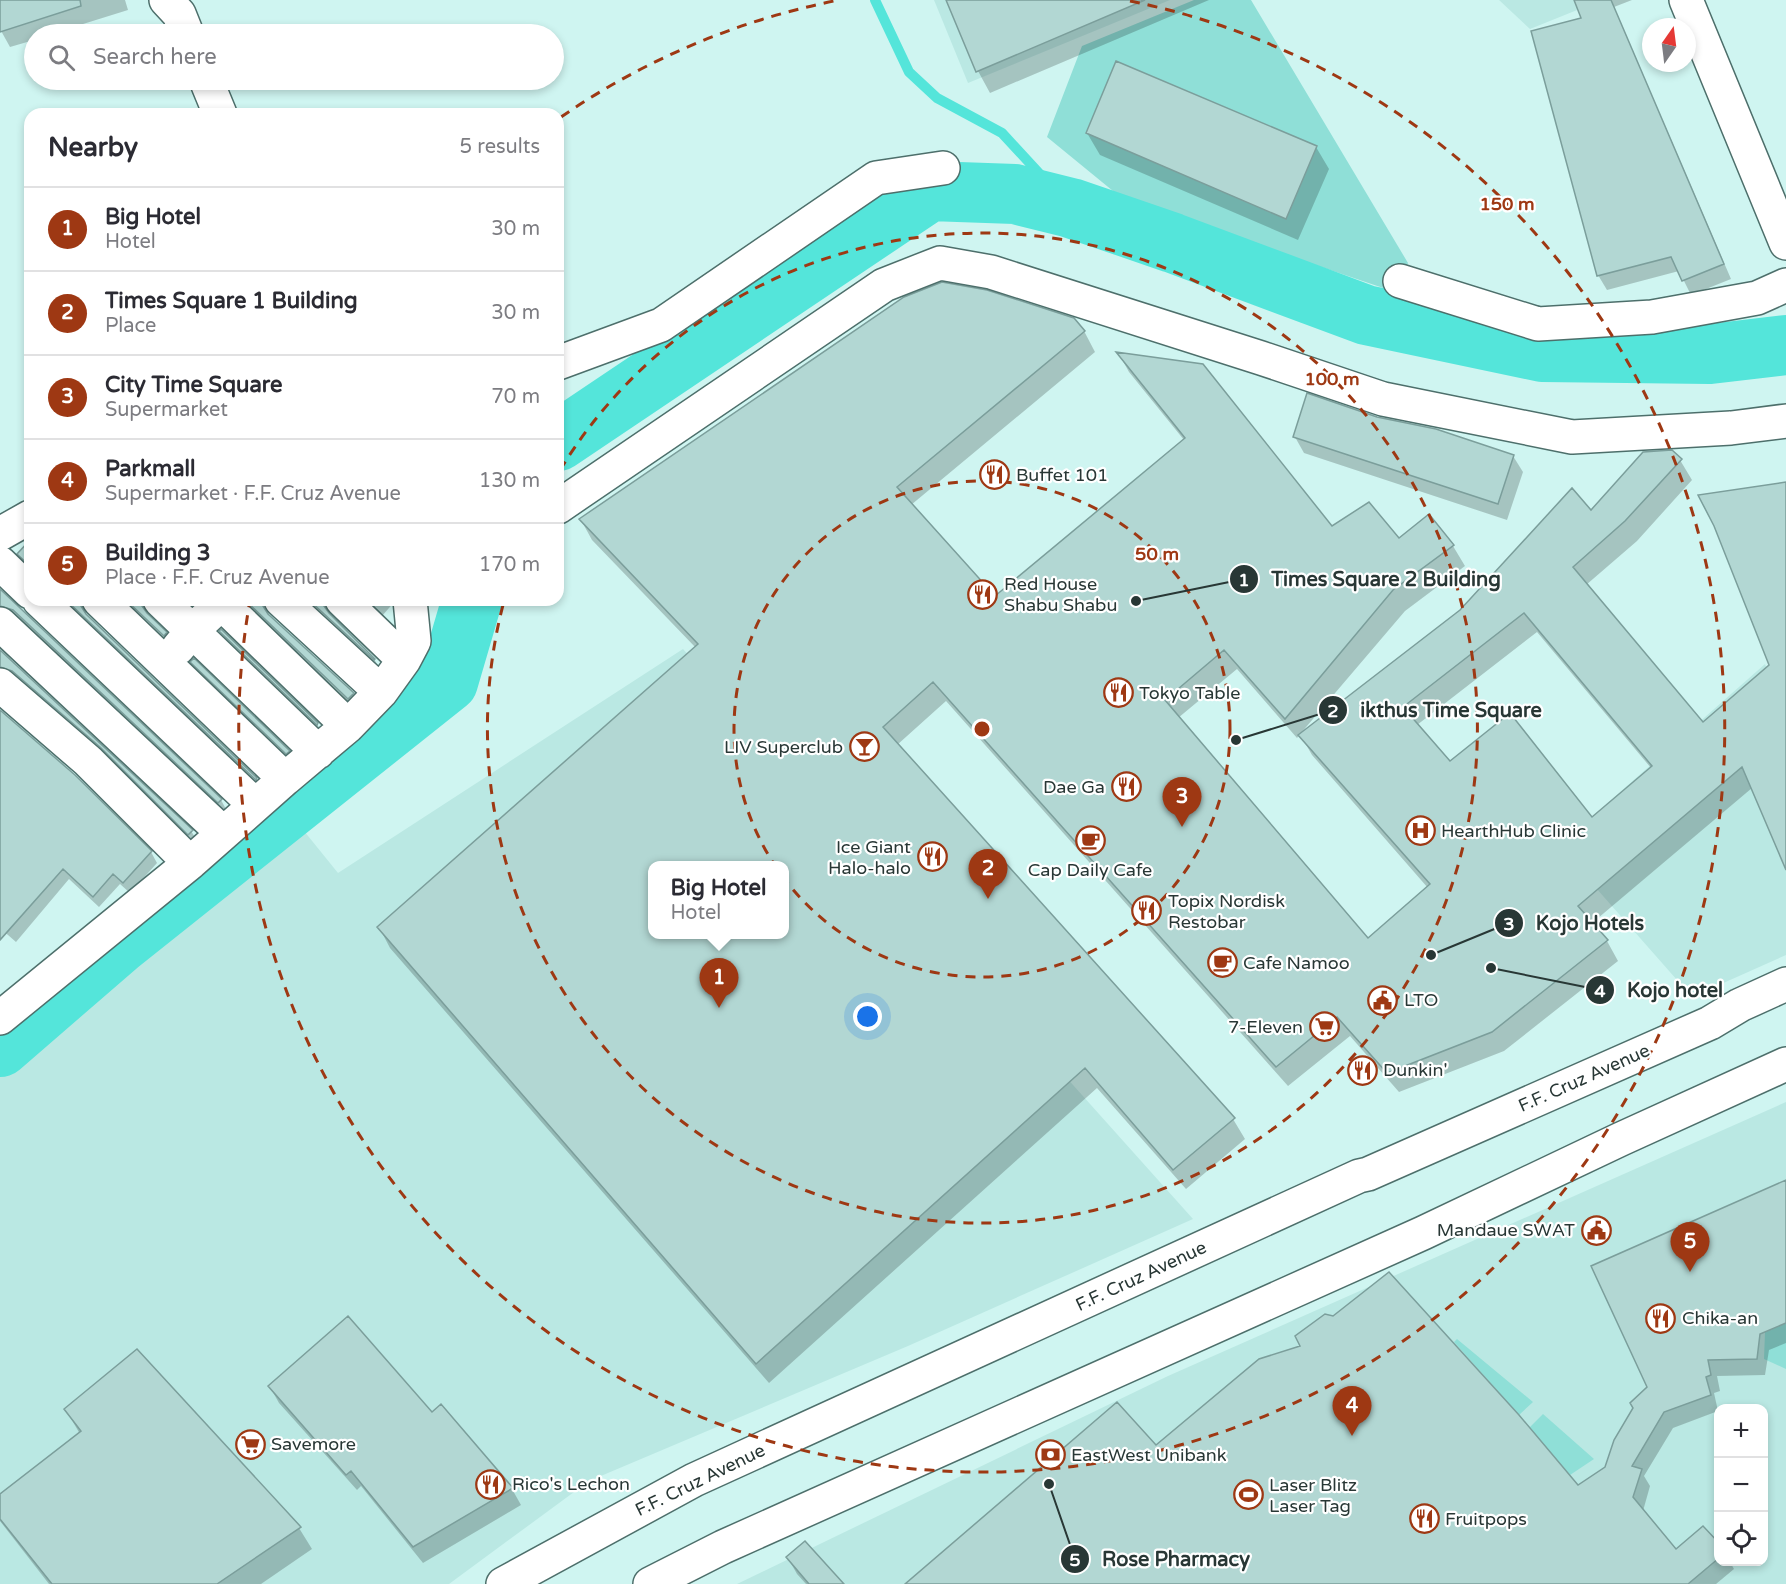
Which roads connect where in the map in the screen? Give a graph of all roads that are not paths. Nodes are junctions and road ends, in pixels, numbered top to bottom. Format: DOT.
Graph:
graph roads {
  1 [pos="166,0"];
  2 [pos="1686,0"];
  3 [pos="183,24"];
  4 [pos="210,90"];
  5 [pos="218,108"];
  6 [pos="943,168"];
  7 [pos="1786,243"];
  8 [pos="1400,281"];
  9 [pos="1786,285"];
  10 [pos="564,361"];
  11 [pos="1786,421"];
  12 [pos="564,503"];
  13 [pos="0,563"];
  14 [pos="24,585"];
  15 [pos="45,606"];
  16 [pos="105,606"];
  17 [pos="165,606"];
  18 [pos="217,606"];
  19 [pos="227,606"];
  20 [pos="288,606"];
  21 [pos="348,606"];
  22 [pos="410,606"];
  23 [pos="0,624"];
  24 [pos="192,631"];
  25 [pos="404,660"];
  26 [pos="165,663"];
  27 [pos="0,685"];
  28 [pos="381,692"];
  29 [pos="140,696"];
  30 [pos="348,726"];
  31 [pos="112,730"];
  32 [pos="318,752"];
  33 [pos="88,761"];
  34 [pos="285,779"];
  35 [pos="255,805"];
  36 [pos="223,833"];
  37 [pos="190,863"];
  38 [pos="1786,984"];
  39 [pos="0,1018"];
  40 [pos="1786,1064"];
  41 [pos="503,1584"];
  42 [pos="650,1584"];
  1 -- 3 [label="street"];
  2 -- 7 [label="street"];
  4 -- 5 [label="street"];
  6 -- 10 [label="street"];
  8 -- 9 [label="street"];
  11 -- 12 [label="street"];
  13 -- 14 [label="street"];
  15 -- 29 [label="street"];
  16 -- 26 [label="street"];
  17 -- 24 [label="street"];
  18 -- 24 [label="street"];
  19 -- 30 [label="street"];
  20 -- 28 [label="street"];
  21 -- 25 [label="street"];
  22 -- 25 [label="street"];
  23 -- 31 [label="street"];
  24 -- 26 [label="street"];
  24 -- 32 [label="street"];
  25 -- 28 [label="street"];
  26 -- 29 [label="street"];
  26 -- 34 [label="street"];
  27 -- 33 [label="street"];
  28 -- 30 [label="street"];
  29 -- 31 [label="street"];
  29 -- 35 [label="street"];
  30 -- 32 [label="street"];
  31 -- 33 [label="street"];
  31 -- 36 [label="street"];
  32 -- 34 [label="street"];
  33 -- 37 [label="street"];
  34 -- 35 [label="street"];
  35 -- 36 [label="street"];
  36 -- 37 [label="street"];
  37 -- 39 [label="street"];
  38 -- 41 [label="street, F.F. Cruz Avenue"];
  40 -- 42 [label="street"];
}
